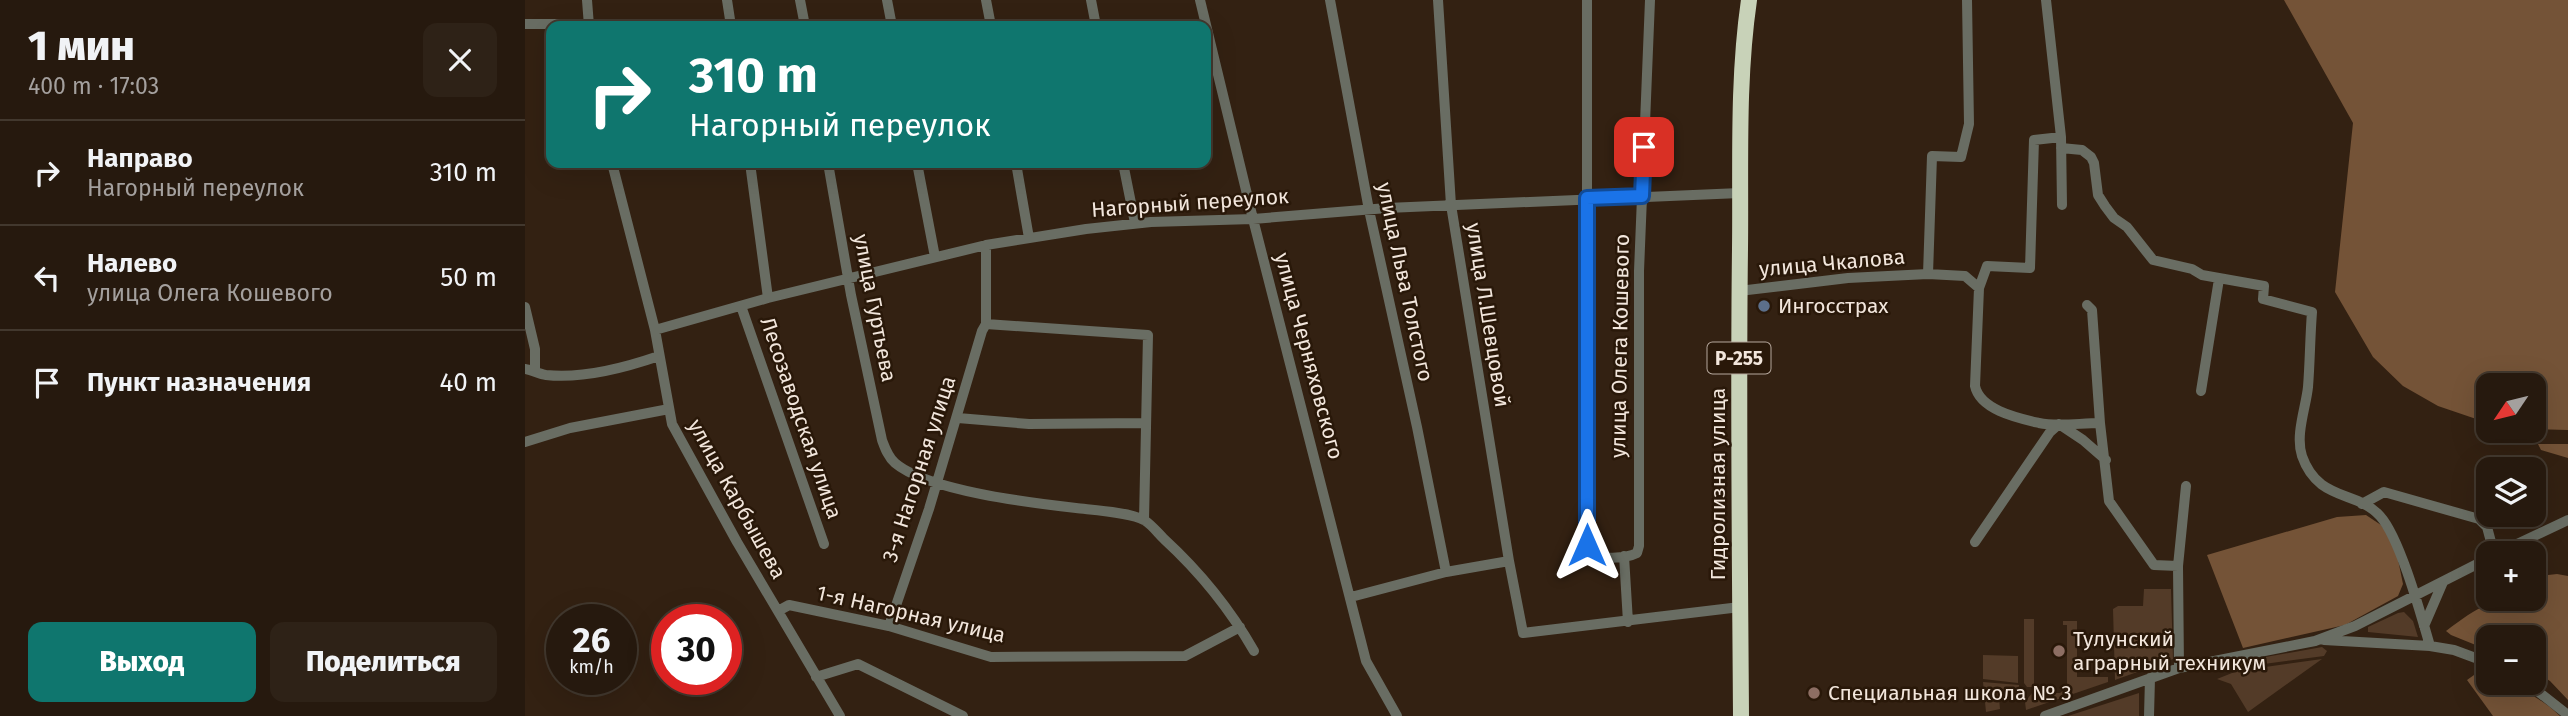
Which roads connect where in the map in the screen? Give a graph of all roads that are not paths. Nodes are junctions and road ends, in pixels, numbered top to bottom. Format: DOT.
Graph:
graph roads {
  1 [pos="587,0"];
  2 [pos="727,0"];
  3 [pos="800,0"];
  4 [pos="887,0"];
  5 [pos="986,0"];
  6 [pos="1091,0"];
  7 [pos="1200,0"];
  8 [pos="1330,0"];
  9 [pos="1437,0"];
  10 [pos="1587,0"];
  11 [pos="1650,0"];
  12 [pos="1749,0"];
  13 [pos="1967,0"];
  14 [pos="2046,0"];
  15 [pos="588,21"];
  16 [pos="730,21"];
  17 [pos="804,21"];
  18 [pos="891,21"];
  19 [pos="990,21"];
  20 [pos="1096,21"];
  21 [pos="1205,21"];
  22 [pos="525,24"];
  23 [pos="546,24"];
  24 [pos="1211,45"];
  25 [pos="2061,142"];
  26 [pos="613,168"];
  27 [pos="751,168"];
  28 [pos="829,168"];
  29 [pos="919,168"];
  30 [pos="1017,168"];
  31 [pos="1124,168"];
  32 [pos="1740,193"];
  33 [pos="1642,196"];
  34 [pos="1587,198"];
  35 [pos="1451,205"];
  36 [pos="2062,205"];
  37 [pos="1369,209"];
  38 [pos="1253,219"];
  39 [pos="1135,223"];
  40 [pos="1029,238"];
  41 [pos="986,244"];
  42 [pos="935,257"];
  43 [pos="1928,274"];
  44 [pos="849,279"];
  45 [pos="2219,279"];
  46 [pos="1979,288"];
  47 [pos="1739,290"];
  48 [pos="768,298"];
  49 [pos="2087,305"];
  50 [pos="741,306"];
  51 [pos="525,307"];
  52 [pos="986,324"];
  53 [pos="655,330"];
  54 [pos="660,356"];
  55 [pos="530,370"];
  56 [pos="2201,391"];
  57 [pos="669,409"];
  58 [pos="958,418"];
  59 [pos="1146,423"];
  60 [pos="2100,423"];
  61 [pos="2059,424"];
  62 [pos="525,442"];
  63 [pos="2106,460"];
  64 [pos="938,482"];
  65 [pos="2186,486"];
  66 [pos="2362,504"];
  67 [pos="1144,520"];
  68 [pos="2568,520"];
  69 [pos="2492,541"];
  70 [pos="2522,541"];
  71 [pos="1975,542"];
  72 [pos="824,544"];
  73 [pos="1624,556"];
  74 [pos="1509,561"];
  75 [pos="2476,565"];
  76 [pos="2178,566"];
  77 [pos="1446,572"];
  78 [pos="2443,582"];
  79 [pos="1350,597"];
  80 [pos="2414,597"];
  81 [pos="1740,607"];
  82 [pos="778,611"];
  83 [pos="1628,622"];
  84 [pos="889,626"];
  85 [pos="2424,626"];
  86 [pos="1240,627"];
  87 [pos="2315,640"];
  88 [pos="2430,646"];
  89 [pos="1254,651"];
  90 [pos="2476,658"];
  91 [pos="2179,668"];
  92 [pos="816,677"];
  93 [pos="2150,678"];
  94 [pos="2543,695"];
  95 [pos="2568,715"];
  96 [pos="840,716"];
  97 [pos="963,716"];
  98 [pos="1397,716"];
  99 [pos="1741,716"];
  100 [pos="2045,716"];
  101 [pos="2149,716"];
  1 -- 15 [label="street"];
  2 -- 16 [label="street"];
  3 -- 17 [label="street"];
  4 -- 18 [label="street"];
  5 -- 19 [label="street"];
  6 -- 20 [label="street"];
  7 -- 21 [label="street, улица Черняховского"];
  8 -- 37 [label="street, улица Льва Толстого"];
  9 -- 35 [label="street, улица Л.Шевцовой"];
  10 -- 34 [label="street"];
  11 -- 33 [label="street, улица Олега Кошевого"];
  12 -- 32 [label="highway, Гидролизная улица / Р-255"];
  13 -- 43 [label="street, улица Чкалова"];
  14 -- 25 [label="street"];
  22 -- 23 [label="street"];
  24 -- 38 [label="street, улица Черняховского"];
  25 -- 36 [label="street"];
  25 -- 45 [label="street"];
  25 -- 46 [label="street"];
  26 -- 53 [label="street, улица Карбышева"];
  27 -- 48 [label="street, Лесозаводская улица"];
  28 -- 44 [label="street, улица Гуртьева"];
  29 -- 42 [label="street"];
  30 -- 40 [label="street"];
  31 -- 39 [label="street"];
  32 -- 33 [label="street, Нагорный переулок"];
  32 -- 47 [label="highway, Гидролизная улица / Р-255"];
  33 -- 34 [label="street, Нагорный переулок"];
  33 -- 73 [label="street, улица Олега Кошевого"];
  34 -- 35 [label="street, Нагорный переулок"];
  34 -- 73 [label="street"];
  35 -- 37 [label="street, Нагорный переулок"];
  35 -- 74 [label="street, улица Л.Шевцовой"];
  37 -- 38 [label="street, Нагорный переулок"];
  37 -- 77 [label="street, улица Льва Толстого"];
  38 -- 39 [label="street, Нагорный переулок"];
  38 -- 79 [label="street, улица Черняховского"];
  39 -- 40 [label="street, Нагорный переулок"];
  40 -- 41 [label="street, Нагорный переулок"];
  41 -- 42 [label="street, Нагорный переулок"];
  41 -- 52 [label="street, 3-я Нагорная улица"];
  42 -- 44 [label="street, Нагорный переулок"];
  43 -- 46 [label="street, улица Чкалова"];
  43 -- 47 [label="street, улица Чкалова"];
  44 -- 48 [label="street, Нагорный переулок"];
  44 -- 64 [label="street, улица Гуртьева"];
  45 -- 56 [label="street"];
  45 -- 66 [label="street"];
  46 -- 61 [label="street"];
  47 -- 81 [label="highway, Гидролизная улица / Р-255"];
  48 -- 50 [label="street, Нагорный переулок"];
  49 -- 60 [label="street"];
  50 -- 53 [label="street, Нагорный переулок"];
  50 -- 72 [label="street, Лесозаводская улица"];
  51 -- 55 [label="street"];
  52 -- 58 [label="street, 3-я Нагорная улица"];
  52 -- 59 [label="street"];
  53 -- 54 [label="street, улица Карбышева"];
  54 -- 55 [label="street"];
  54 -- 57 [label="street, улица Карбышева"];
  57 -- 62 [label="street"];
  57 -- 82 [label="street, улица Карбышева"];
  58 -- 59 [label="street"];
  58 -- 64 [label="street, 3-я Нагорная улица"];
  59 -- 67 [label="street"];
  60 -- 61 [label="street"];
  60 -- 63 [label="street"];
  61 -- 63 [label="street"];
  61 -- 71 [label="street"];
  63 -- 76 [label="street"];
  64 -- 67 [label="street"];
  64 -- 84 [label="street, 3-я Нагорная улица"];
  65 -- 76 [label="street"];
  66 -- 69 [label="street"];
  66 -- 80 [label="street"];
  67 -- 86 [label="street"];
  68 -- 70 [label="street"];
  73 -- 83 [label="street"];
  74 -- 77 [label="street"];
  74 -- 83 [label="street, улица Л.Шевцовой"];
  75 -- 78 [label="street"];
  76 -- 91 [label="street"];
  77 -- 79 [label="street"];
  78 -- 80 [label="street"];
  78 -- 85 [label="street"];
  79 -- 98 [label="street, улица Черняховского"];
  80 -- 85 [label="street"];
  80 -- 87 [label="street"];
  81 -- 83 [label="street"];
  81 -- 99 [label="highway, Гидролизная улица / Р-255"];
  82 -- 84 [label="street, 1-я Нагорная улица"];
  82 -- 92 [label="street, улица Карбышева"];
  84 -- 86 [label="street, 1-я Нагорная улица"];
  85 -- 88 [label="street"];
  86 -- 89 [label="street"];
  87 -- 88 [label="street"];
  87 -- 91 [label="street"];
  88 -- 90 [label="street"];
  91 -- 93 [label="street"];
  92 -- 96 [label="street, улица Карбышева"];
  92 -- 97 [label="street"];
  93 -- 100 [label="street"];
  93 -- 101 [label="street"];
  94 -- 95 [label="street"];
}
